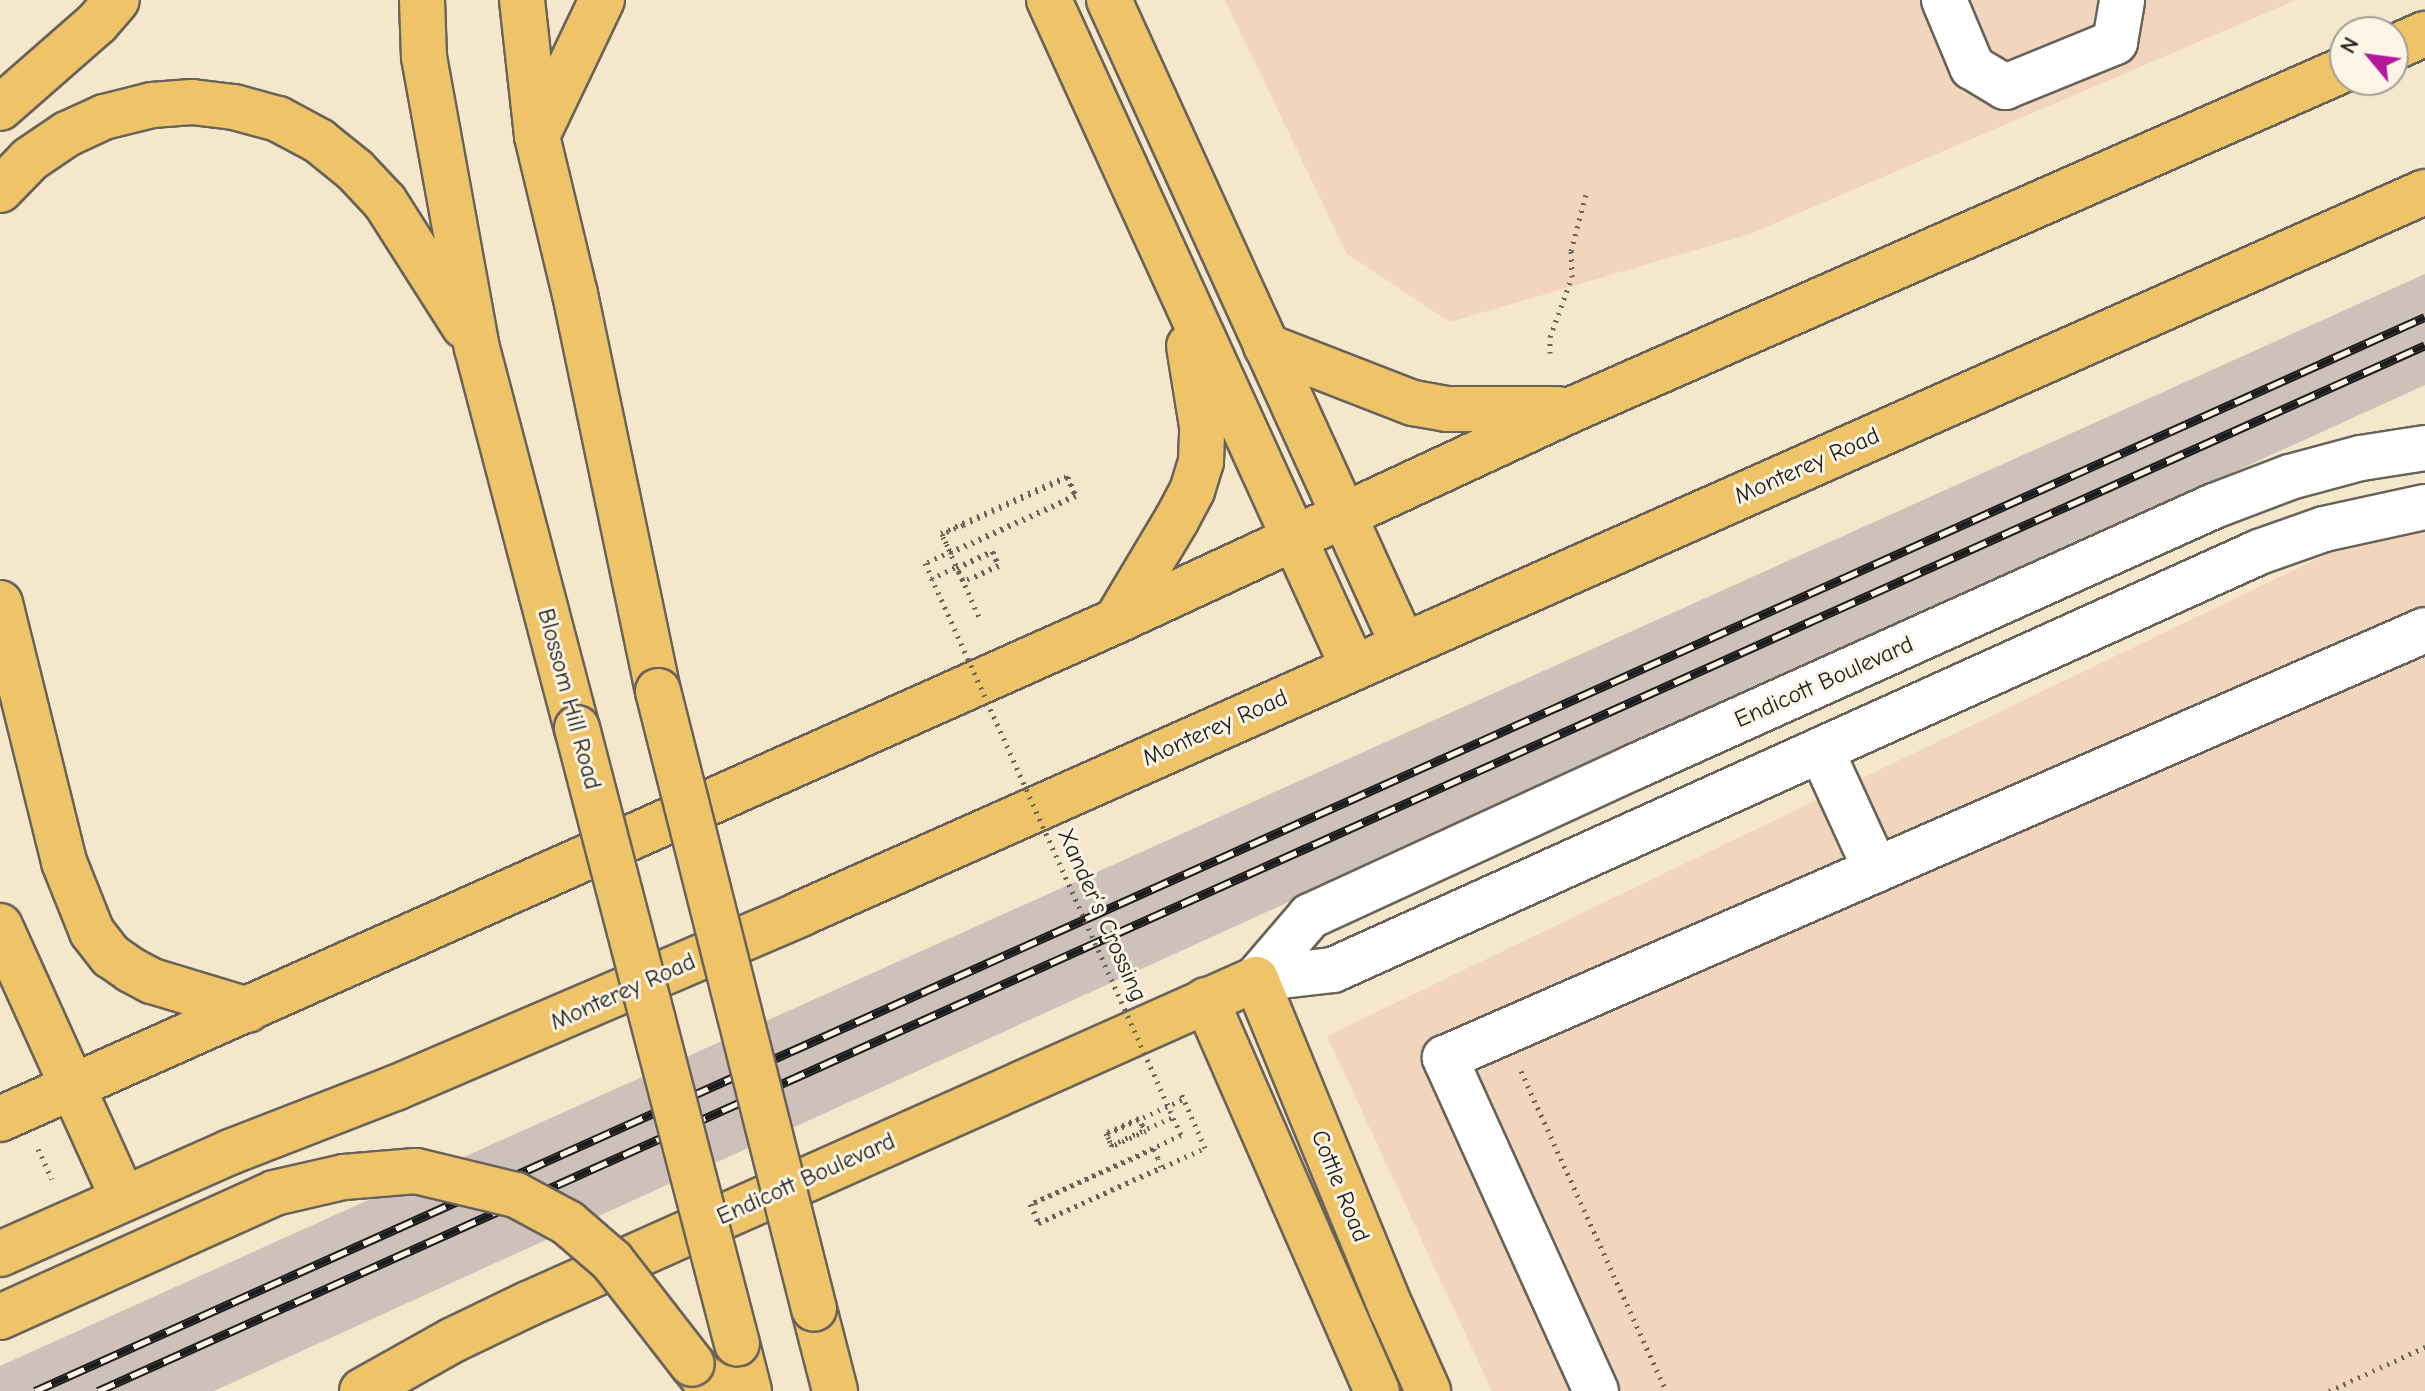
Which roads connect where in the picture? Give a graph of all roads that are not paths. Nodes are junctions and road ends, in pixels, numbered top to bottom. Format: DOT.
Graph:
graph roads {
  1 [pos="117,0"];
  2 [pos="422,0"];
  3 [pos="522,0"];
  4 [pos="602,0"];
  5 [pos="1049,0"];
  6 [pos="1109,0"];
  7 [pos="1944,0"];
  8 [pos="2122,1"];
  9 [pos="2329,76"];
  10 [pos="0,108"];
  11 [pos="537,136"];
  12 [pos="0,190"];
  13 [pos="2425,192"];
  14 [pos="1180,288"];
  15 [pos="1266,346"];
  16 [pos="477,348"];
  17 [pos="1573,409"];
  18 [pos="2425,448"];
  19 [pos="2425,507"];
  20 [pos="1344,515"];
  21 [pos="1294,538"];
  22 [pos="0,603"];
  23 [pos="1116,621"];
  24 [pos="2425,630"];
  25 [pos="1403,645"];
  26 [pos="1353,667"];
  27 [pos="1821,750"];
  28 [pos="1876,870"];
  29 [pos="0,926"];
  30 [pos="1256,979"];
  31 [pos="1206,1000"];
  32 [pos="248,1010"];
  33 [pos="72,1087"];
  34 [pos="0,1119"];
  35 [pos="123,1199"];
  36 [pos="0,1254"];
  37 [pos="0,1317"];
  38 [pos="703,1378"];
  39 [pos="362,1391"];
  40 [pos="749,1391"];
  41 [pos="835,1391"];
  42 [pos="1377,1391"];
  43 [pos="1428,1391"];
  44 [pos="1596,1391"];
  1 -- 10 [label="main road"];
  2 -- 16 [label="main road, Blossom Hill Road"];
  3 -- 11 [label="main road"];
  4 -- 11 [label="main road"];
  5 -- 14 [label="main road"];
  6 -- 15 [label="main road"];
  7 -- 8 [label="street"];
  9 -- 17 [label="main road"];
  11 -- 41 [label="main road, bridge"];
  12 -- 16 [label="main road"];
  13 -- 25 [label="main road, Monterey Road"];
  14 -- 21 [label="main road"];
  14 -- 23 [label="main road"];
  15 -- 17 [label="main road"];
  15 -- 20 [label="main road"];
  16 -- 40 [label="main road, Blossom Hill Road, bridge"];
  17 -- 20 [label="main road"];
  18 -- 30 [label="street, Endicott Boulevard"];
  19 -- 27 [label="street, Endicott Boulevard"];
  20 -- 21 [label="main road"];
  20 -- 25 [label="main road"];
  21 -- 23 [label="main road"];
  21 -- 26 [label="main road"];
  22 -- 32 [label="main road"];
  23 -- 32 [label="main road"];
  24 -- 28 [label="street"];
  25 -- 26 [label="main road, Monterey Road"];
  26 -- 35 [label="main road, Monterey Road"];
  27 -- 28 [label="street"];
  27 -- 30 [label="street, Endicott Boulevard"];
  28 -- 44 [label="street"];
  29 -- 33 [label="main road"];
  30 -- 31 [label="main road, Endicott Boulevard"];
  30 -- 43 [label="main road, Cottle Road"];
  31 -- 39 [label="main road, Endicott Boulevard"];
  31 -- 42 [label="main road, Cottle Road"];
  32 -- 33 [label="main road"];
  33 -- 34 [label="main road"];
  33 -- 35 [label="main road"];
  35 -- 36 [label="main road, Monterey Road"];
  37 -- 38 [label="main road, bridge"];
}
